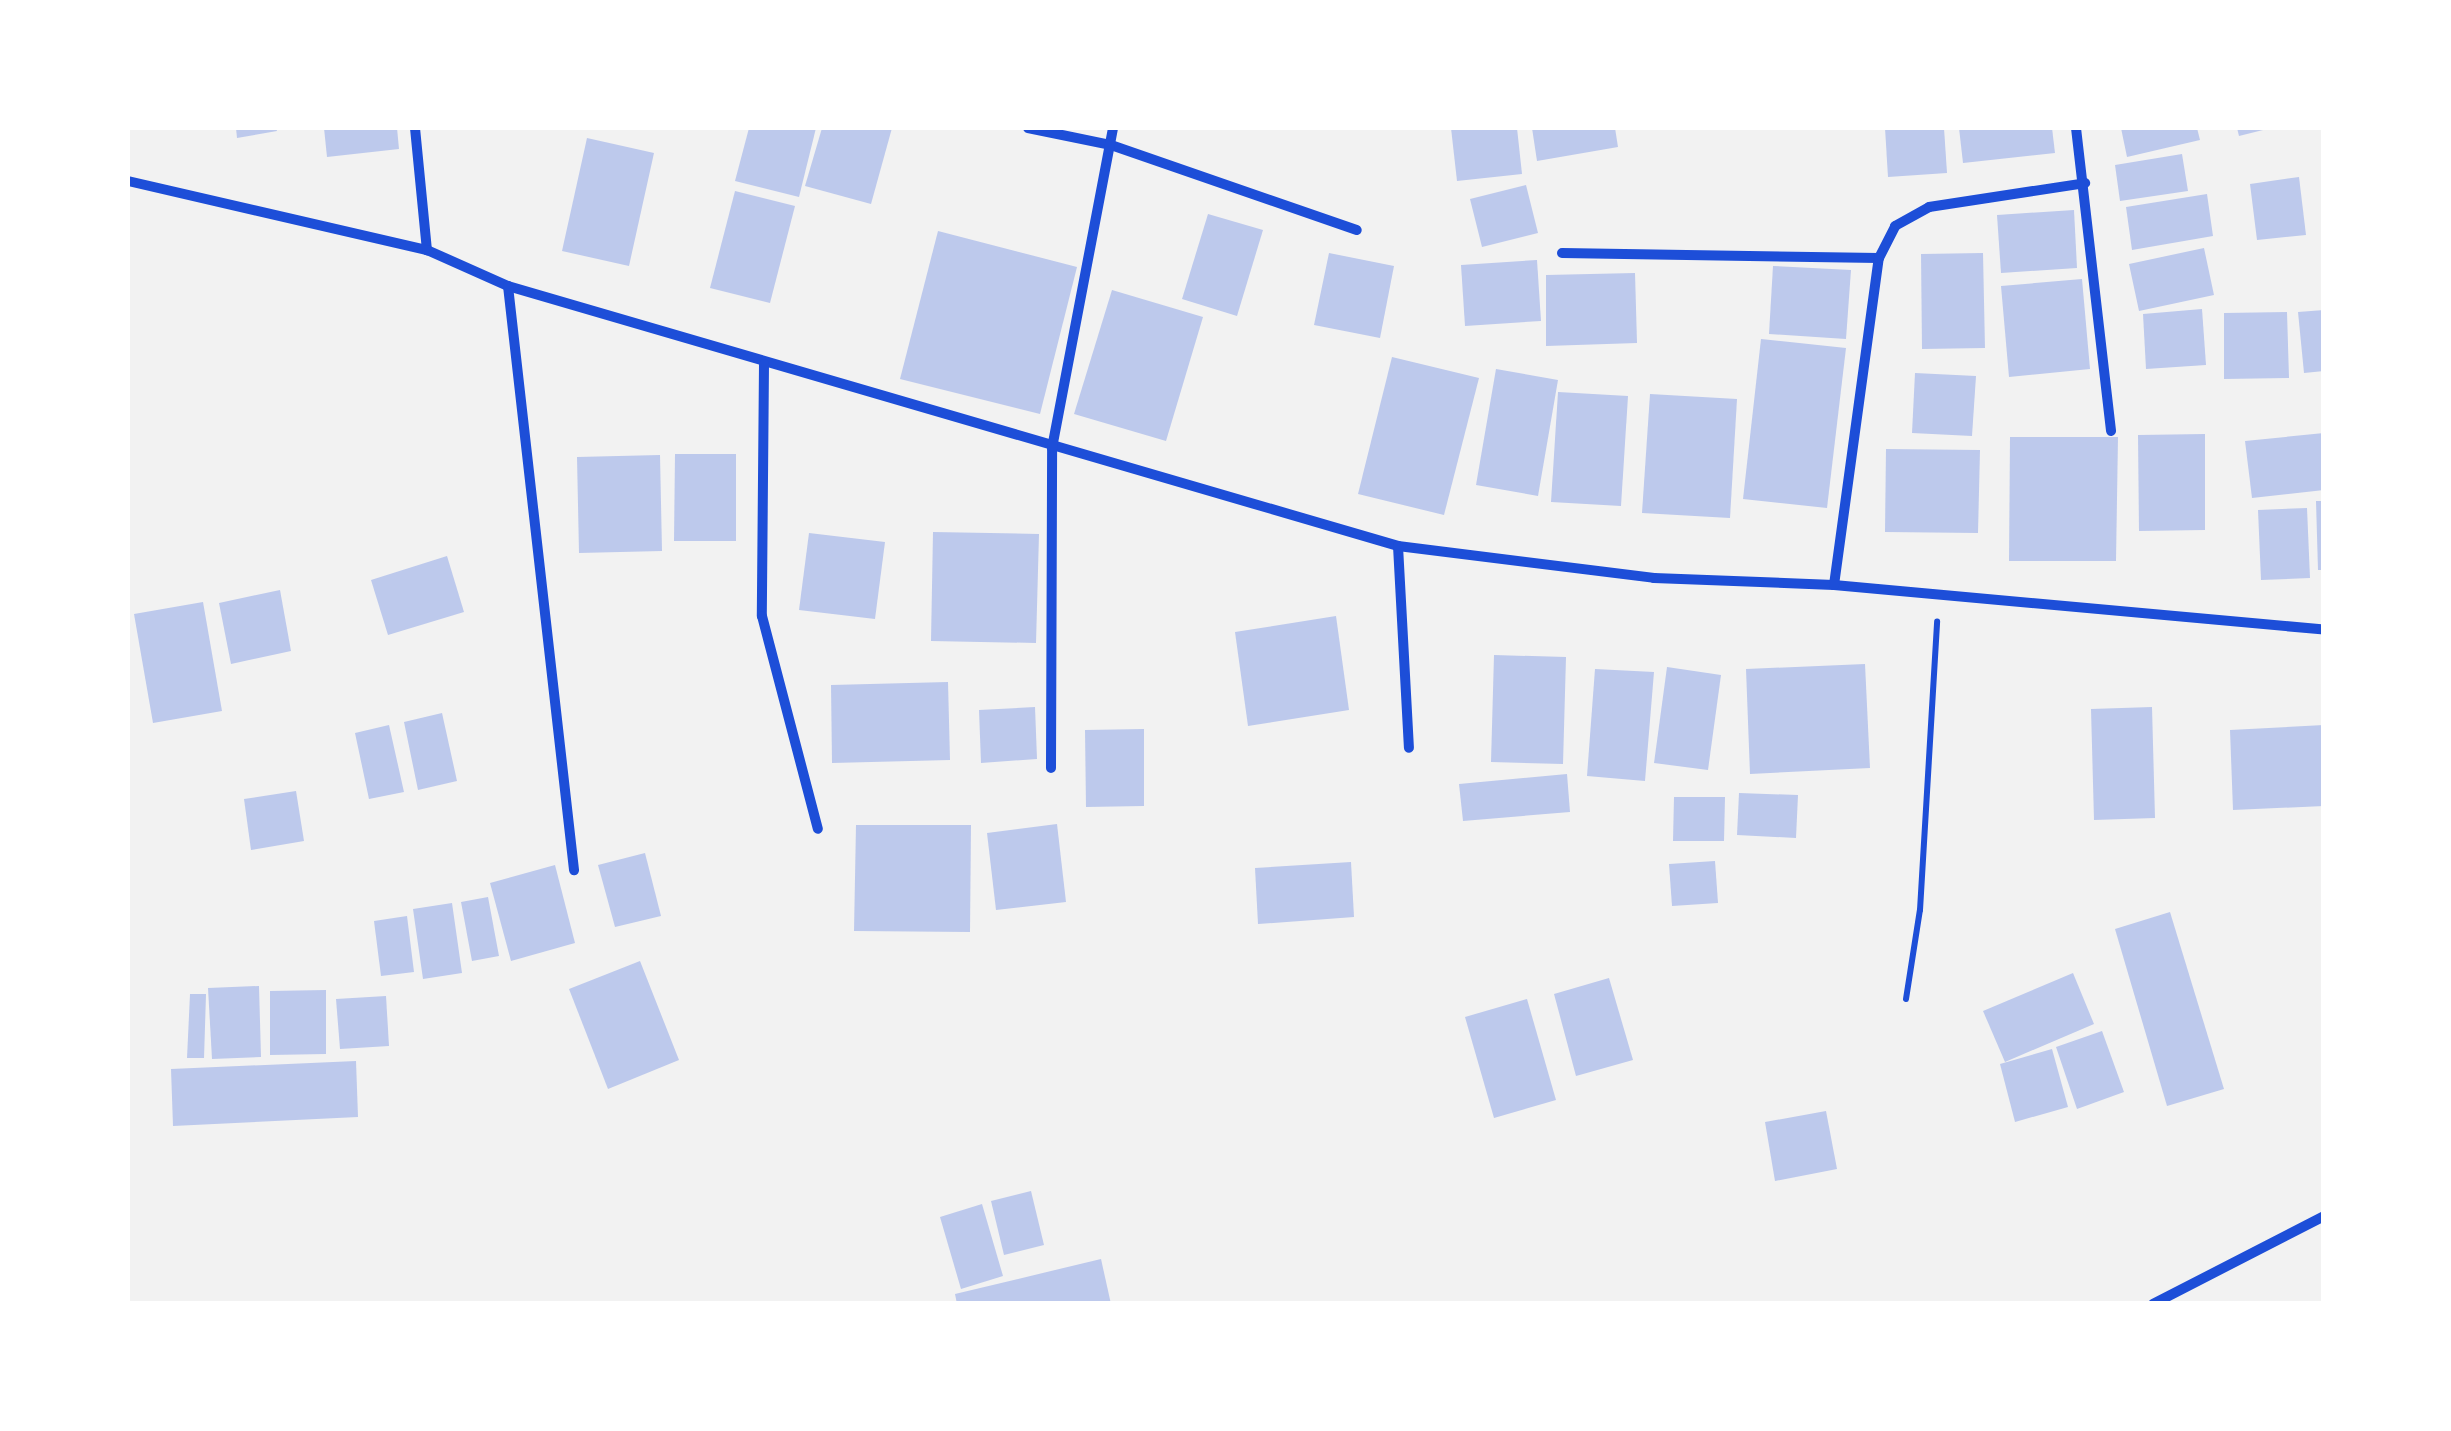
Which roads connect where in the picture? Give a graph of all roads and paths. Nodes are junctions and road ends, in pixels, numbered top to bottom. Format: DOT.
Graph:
graph roads {
  1 [pos="415,128"];
  2 [pos="1028,128"];
  3 [pos="1112,128"];
  4 [pos="2076,128"];
  5 [pos="1111,145"];
  6 [pos="128,181"];
  7 [pos="2085,184"];
  8 [pos="1357,230"];
  9 [pos="427,250"];
  10 [pos="1562,253"];
  11 [pos="1879,258"];
  12 [pos="508,286"];
  13 [pos="764,364"];
  14 [pos="2111,431"];
  15 [pos="1052,448"];
  16 [pos="1398,546"];
  17 [pos="1834,585"];
  18 [pos="1938,598"];
  19 [pos="2324,630"];
  20 [pos="1409,748"];
  21 [pos="1051,768"];
  22 [pos="818,829"];
  23 [pos="574,870"];
  24 [pos="1906,999"];
  25 [pos="2324,1216"];
  26 [pos="2153,1304"];
  1 -- 9 [label="street"];
  2 -- 5 [label="street"];
  3 -- 5 [label="street"];
  4 -- 7 [label="street"];
  5 -- 8 [label="street"];
  5 -- 15 [label="street"];
  6 -- 9 [label="street"];
  7 -- 11 [label="street"];
  7 -- 14 [label="street"];
  9 -- 12 [label="street"];
  10 -- 11 [label="street"];
  11 -- 17 [label="street"];
  12 -- 13 [label="street"];
  12 -- 23 [label="street"];
  13 -- 15 [label="street"];
  13 -- 22 [label="street"];
  15 -- 16 [label="street"];
  15 -- 21 [label="street"];
  16 -- 17 [label="street"];
  16 -- 20 [label="street"];
  17 -- 18 [label="street"];
  18 -- 19 [label="street"];
  18 -- 24 [label="path"];
  25 -- 26 [label="street"];
}
